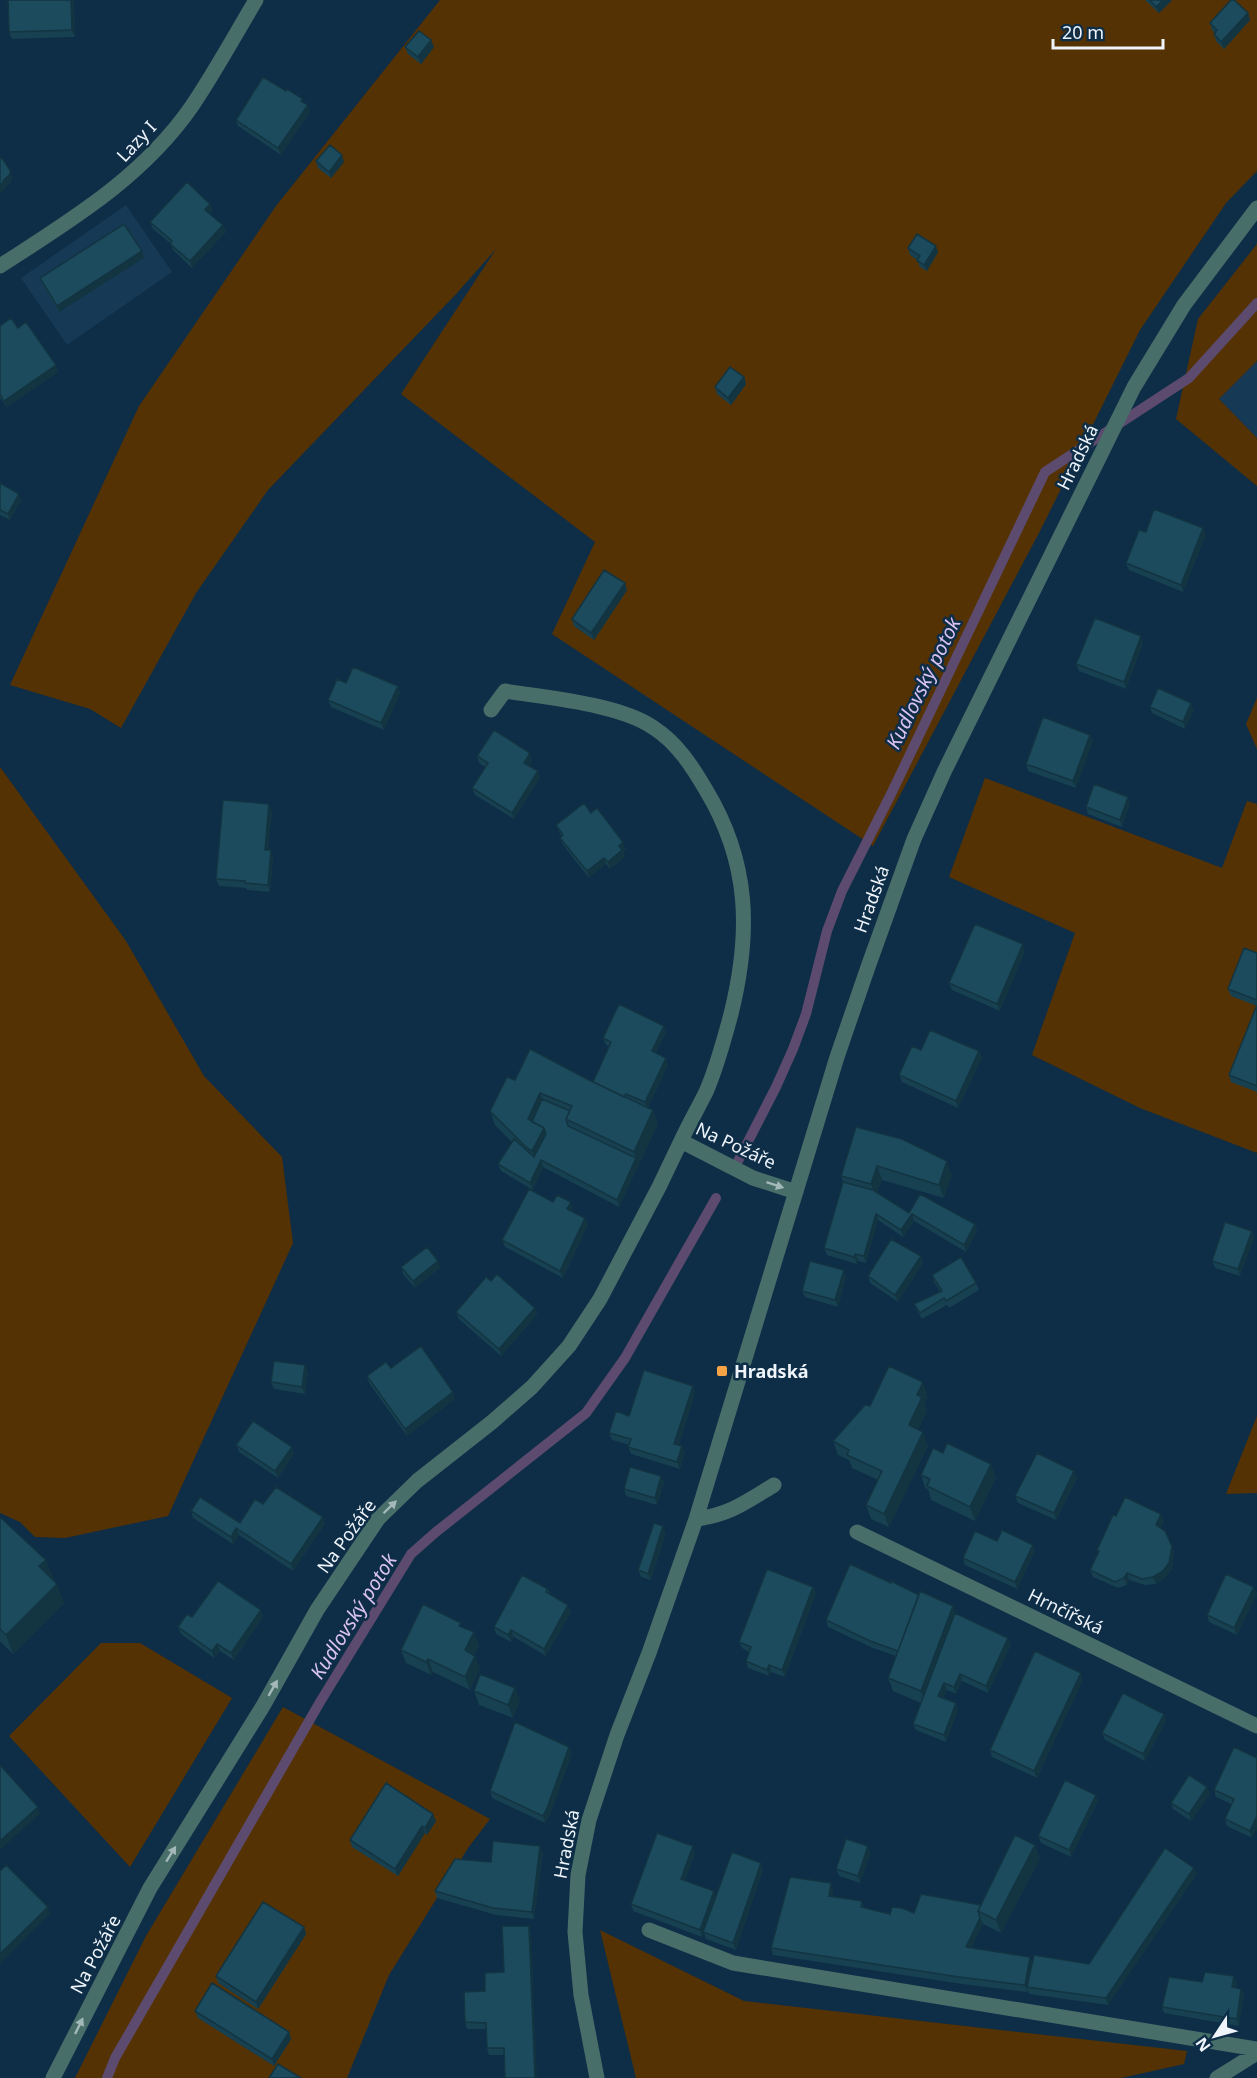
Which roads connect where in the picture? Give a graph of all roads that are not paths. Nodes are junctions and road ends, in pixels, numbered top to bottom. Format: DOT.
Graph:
graph roads {
  1 [pos="256,0"];
  2 [pos="1257,208"];
  3 [pos="0,266"];
  4 [pos="491,710"];
  5 [pos="681,1141"];
  6 [pos="796,1192"];
  7 [pos="774,1485"];
  8 [pos="696,1519"];
  9 [pos="857,1532"];
  10 [pos="1257,1726"];
  11 [pos="649,1930"];
  12 [pos="1257,2051"];
  13 [pos="53,2078"];
  14 [pos="597,2078"];
  15 [pos="1217,2078"];
  1 -- 3 [label="street, Lazy I"];
  2 -- 6 [label="street, Hradská"];
  4 -- 5 [label="street"];
  5 -- 6 [label="street, Na Požáře, one-way"];
  13 -- 5 [label="street, Na Požáře, one-way"];
  6 -- 8 [label="street, Hradská"];
  7 -- 8 [label="street"];
  8 -- 14 [label="street, Hradská"];
  9 -- 10 [label="street, Hrnčířská"];
  11 -- 12 [label="street"];
  12 -- 15 [label="street"];
}
